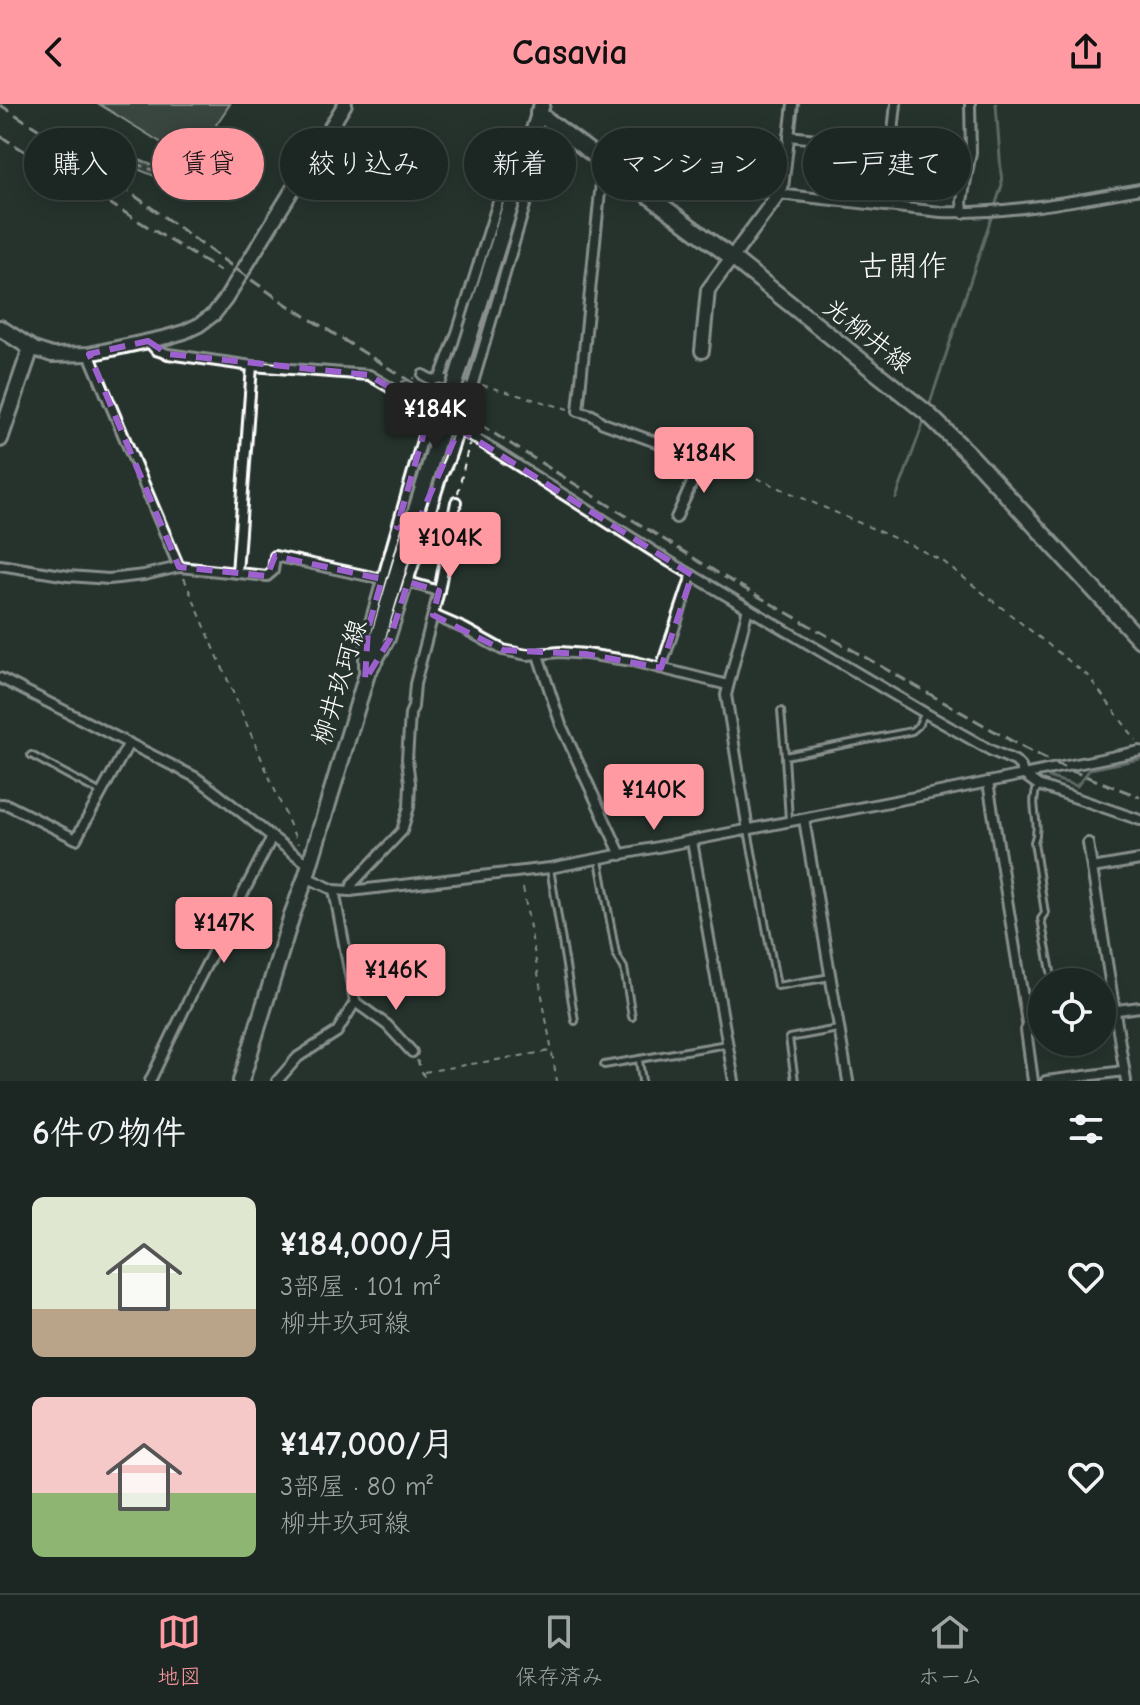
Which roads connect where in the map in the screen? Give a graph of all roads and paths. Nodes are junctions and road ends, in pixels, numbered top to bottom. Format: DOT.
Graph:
graph roads {
  1 [pos="345,104"];
  2 [pos="793,104"];
  3 [pos="896,104"];
  4 [pos="970,104"];
  5 [pos="535,107"];
  6 [pos="530,128"];
  7 [pos="894,128"];
  8 [pos="789,136"];
  9 [pos="803,137"];
  10 [pos="592,152"];
  11 [pos="787,153"];
  12 [pos="1140,189"];
  13 [pos="787,196"];
  14 [pos="499,200"];
  15 [pos="511,200"];
  16 [pos="526,200"];
  17 [pos="599,200"];
  18 [pos="653,200"];
  19 [pos="774,200"];
  20 [pos="886,200"];
  21 [pos="656,202"];
  22 [pos="885,206"];
  23 [pos="963,213"];
  24 [pos="731,257"];
  25 [pos="0,328"];
  26 [pos="148,341"];
  27 [pos="31,348"];
  28 [pos="702,351"];
  29 [pos="89,354"];
  30 [pos="252,366"];
  31 [pos="423,375"];
  32 [pos="440,378"];
  33 [pos="473,383"];
  34 [pos="389,387"];
  35 [pos="578,411"];
  36 [pos="430,412"];
  37 [pos="459,429"];
  38 [pos="473,437"];
  39 [pos="0,439"];
  40 [pos="703,459"];
  41 [pos="414,467"];
  42 [pos="442,475"];
  43 [pos="456,502"];
  44 [pos="676,518"];
  45 [pos="0,565"];
  46 [pos="179,567"];
  47 [pos="237,573"];
  48 [pos="692,575"];
  49 [pos="382,579"];
  50 [pos="408,582"];
  51 [pos="439,591"];
  52 [pos="748,608"];
  53 [pos="433,615"];
  54 [pos="1140,640"];
  55 [pos="538,655"];
  56 [pos="661,668"];
  57 [pos="0,678"];
  58 [pos="365,680"];
  59 [pos="728,685"];
  60 [pos="781,711"];
  61 [pos="925,713"];
  62 [pos="129,743"];
  63 [pos="1138,746"];
  64 [pos="31,755"];
  65 [pos="785,756"];
  66 [pos="1023,774"];
  67 [pos="988,782"];
  68 [pos="1038,785"];
  69 [pos="102,793"];
  70 [pos="1,805"];
  71 [pos="804,819"];
  72 [pos="1140,820"];
  73 [pos="789,822"];
  74 [pos="748,830"];
  75 [pos="272,837"];
  76 [pos="692,841"];
  77 [pos="1088,843"];
  78 [pos="300,848"];
  79 [pos="621,855"];
  80 [pos="599,859"];
  81 [pos="1140,860"];
  82 [pos="550,868"];
  83 [pos="1092,868"];
  84 [pos="308,871"];
  85 [pos="523,888"];
  86 [pos="334,890"];
  87 [pos="350,891"];
  88 [pos="1050,968"];
  89 [pos="1107,968"];
  90 [pos="831,977"];
  91 [pos="355,1002"];
  92 [pos="1140,1007"];
  93 [pos="1116,1010"];
  94 [pos="632,1017"];
  95 [pos="575,1021"];
  96 [pos="1116,1022"];
  97 [pos="839,1029"];
  98 [pos="1028,1029"];
  99 [pos="727,1044"];
  100 [pos="1028,1045"];
  101 [pos="551,1051"];
  102 [pos="412,1052"];
  103 [pos="1030,1056"];
  104 [pos="639,1059"];
  105 [pos="604,1065"];
  106 [pos="1124,1071"];
  107 [pos="424,1072"];
  108 [pos="150,1081"];
  109 [pos="241,1081"];
  110 [pos="277,1081"];
  111 [pos="426,1081"];
  112 [pos="557,1081"];
  113 [pos="642,1081"];
  114 [pos="734,1081"];
  115 [pos="795,1081"];
  116 [pos="848,1081"];
  117 [pos="1033,1081"];
  118 [pos="1046,1081"];
  119 [pos="1126,1081"];
  1 -- 26 [label="street"];
  2 -- 8 [label="street"];
  3 -- 7 [label="street"];
  4 -- 23 [label="street"];
  5 -- 6 [label="main road, 柳井玖珂線"];
  5 -- 10 [label="main road, 光柳井線"];
  8 -- 9 [label="street"];
  8 -- 11 [label="street"];
  12 -- 23 [label="street"];
  13 -- 22 [label="street"];
  14 -- 32 [label="street"];
  15 -- 58 [label="main road, 柳井玖珂線, bridge"];
  16 -- 33 [label="street"];
  17 -- 35 [label="street"];
  18 -- 21 [label="main road, 光柳井線"];
  19 -- 24 [label="street"];
  20 -- 22 [label="street"];
  21 -- 24 [label="main road, 光柳井線"];
  22 -- 23 [label="street"];
  24 -- 28 [label="street"];
  24 -- 54 [label="main road, 光柳井線"];
  25 -- 27 [label="main road"];
  26 -- 29 [label="street"];
  26 -- 30 [label="street"];
  27 -- 29 [label="street"];
  27 -- 39 [label="main road"];
  29 -- 46 [label="street"];
  30 -- 34 [label="street"];
  30 -- 47 [label="street"];
  31 -- 32 [label="street"];
  31 -- 34 [label="path"];
  32 -- 33 [label="street"];
  33 -- 35 [label="path"];
  34 -- 36 [label="street"];
  35 -- 40 [label="street"];
  36 -- 37 [label="street"];
  36 -- 41 [label="street"];
  37 -- 38 [label="street"];
  37 -- 42 [label="street"];
  38 -- 43 [label="path"];
  38 -- 48 [label="street"];
  40 -- 44 [label="street"];
  40 -- 63 [label="path"];
  41 -- 42 [label="street"];
  41 -- 49 [label="street"];
  42 -- 50 [label="street"];
  43 -- 51 [label="street"];
  45 -- 46 [label="street"];
  46 -- 47 [label="street"];
  46 -- 78 [label="path"];
  47 -- 49 [label="street"];
  48 -- 52 [label="street"];
  48 -- 56 [label="street"];
  49 -- 58 [label="street"];
  50 -- 51 [label="street"];
  50 -- 58 [label="street"];
  51 -- 53 [label="street"];
  52 -- 59 [label="street"];
  52 -- 61 [label="street"];
  53 -- 55 [label="street"];
  53 -- 87 [label="street"];
  55 -- 56 [label="street"];
  55 -- 79 [label="street"];
  56 -- 59 [label="street"];
  57 -- 62 [label="street"];
  58 -- 84 [label="main road, 柳井玖珂線"];
  59 -- 74 [label="street"];
  60 -- 65 [label="lane"];
  61 -- 65 [label="lane"];
  61 -- 66 [label="street"];
  62 -- 69 [label="street"];
  62 -- 75 [label="street"];
  63 -- 66 [label="street"];
  64 -- 69 [label="lane"];
  65 -- 73 [label="lane"];
  66 -- 67 [label="street"];
  66 -- 68 [label="street"];
  67 -- 71 [label="street"];
  67 -- 98 [label="street"];
  68 -- 72 [label="street"];
  68 -- 88 [label="lane"];
  69 -- 70 [label="street"];
  71 -- 73 [label="street"];
  71 -- 90 [label="street"];
  73 -- 74 [label="street"];
  74 -- 76 [label="street"];
  74 -- 90 [label="lane"];
  75 -- 84 [label="street"];
  75 -- 108 [label="street"];
  76 -- 79 [label="street"];
  76 -- 99 [label="street"];
  77 -- 83 [label="street"];
  79 -- 80 [label="street"];
  80 -- 82 [label="street"];
  80 -- 94 [label="lane"];
  81 -- 83 [label="street"];
  82 -- 87 [label="street"];
  82 -- 95 [label="lane"];
  83 -- 89 [label="street"];
  84 -- 86 [label="street"];
  84 -- 109 [label="main road, 柳井玖珂線"];
  85 -- 101 [label="path"];
  86 -- 87 [label="street"];
  86 -- 91 [label="street"];
  90 -- 97 [label="street"];
  91 -- 102 [label="street"];
  91 -- 110 [label="street"];
  92 -- 93 [label="street"];
  96 -- 106 [label="street"];
  97 -- 115 [label="lane"];
  97 -- 116 [label="street"];
  98 -- 100 [label="street"];
  99 -- 104 [label="lane"];
  99 -- 114 [label="street"];
  101 -- 107 [label="path"];
  101 -- 112 [label="path"];
  102 -- 107 [label="path"];
  103 -- 117 [label="street"];
  104 -- 105 [label="lane"];
  104 -- 113 [label="lane"];
  106 -- 118 [label="street"];
  106 -- 119 [label="street"];
  107 -- 111 [label="path"];
}
